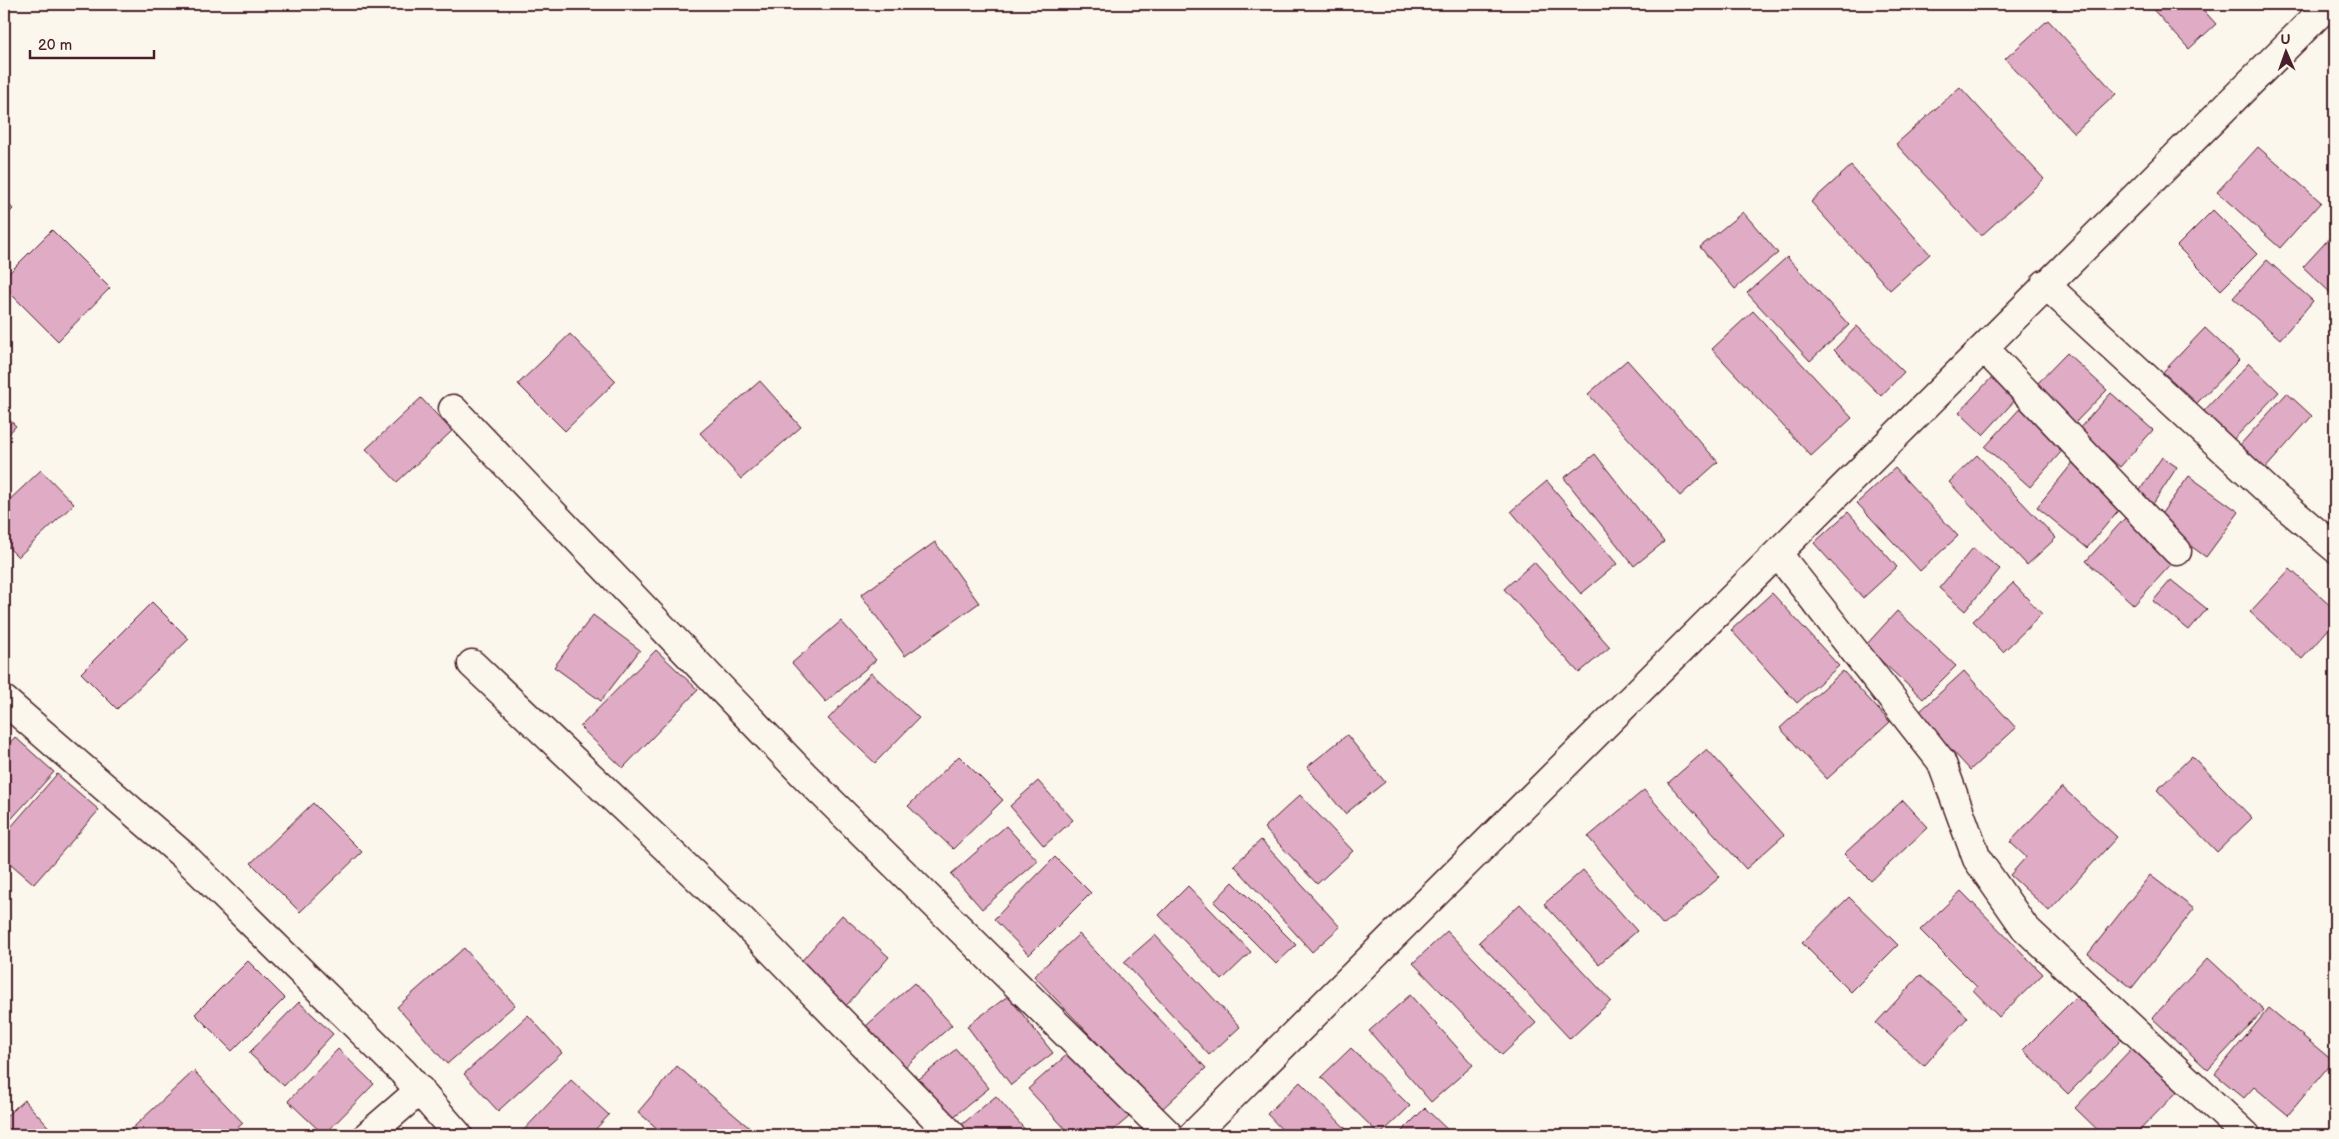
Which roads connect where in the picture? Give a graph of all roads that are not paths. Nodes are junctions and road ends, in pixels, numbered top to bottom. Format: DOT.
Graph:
graph roads {
  1 [pos="2329,4"];
  2 [pos="2045,284"];
  3 [pos="1984,348"];
  4 [pos="453,409"];
  5 [pos="2335,548"];
  6 [pos="2177,551"];
  7 [pos="1778,554"];
  8 [pos="472,664"];
  9 [pos="4,700"];
  10 [pos="420,1090"];
  11 [pos="368,1135"];
  12 [pos="458,1135"];
  13 [pos="952,1135"];
  14 [pos="1169,1135"];
  15 [pos="1193,1135"];
  16 [pos="2246,1135"];
  1 -- 2 [label="street"];
  2 -- 3 [label="street"];
  2 -- 5 [label="street"];
  3 -- 6 [label="street"];
  3 -- 7 [label="street"];
  4 -- 14 [label="street"];
  7 -- 15 [label="street"];
  7 -- 16 [label="street"];
  8 -- 13 [label="street"];
  9 -- 10 [label="street"];
  10 -- 11 [label="street"];
  10 -- 12 [label="street"];
}
